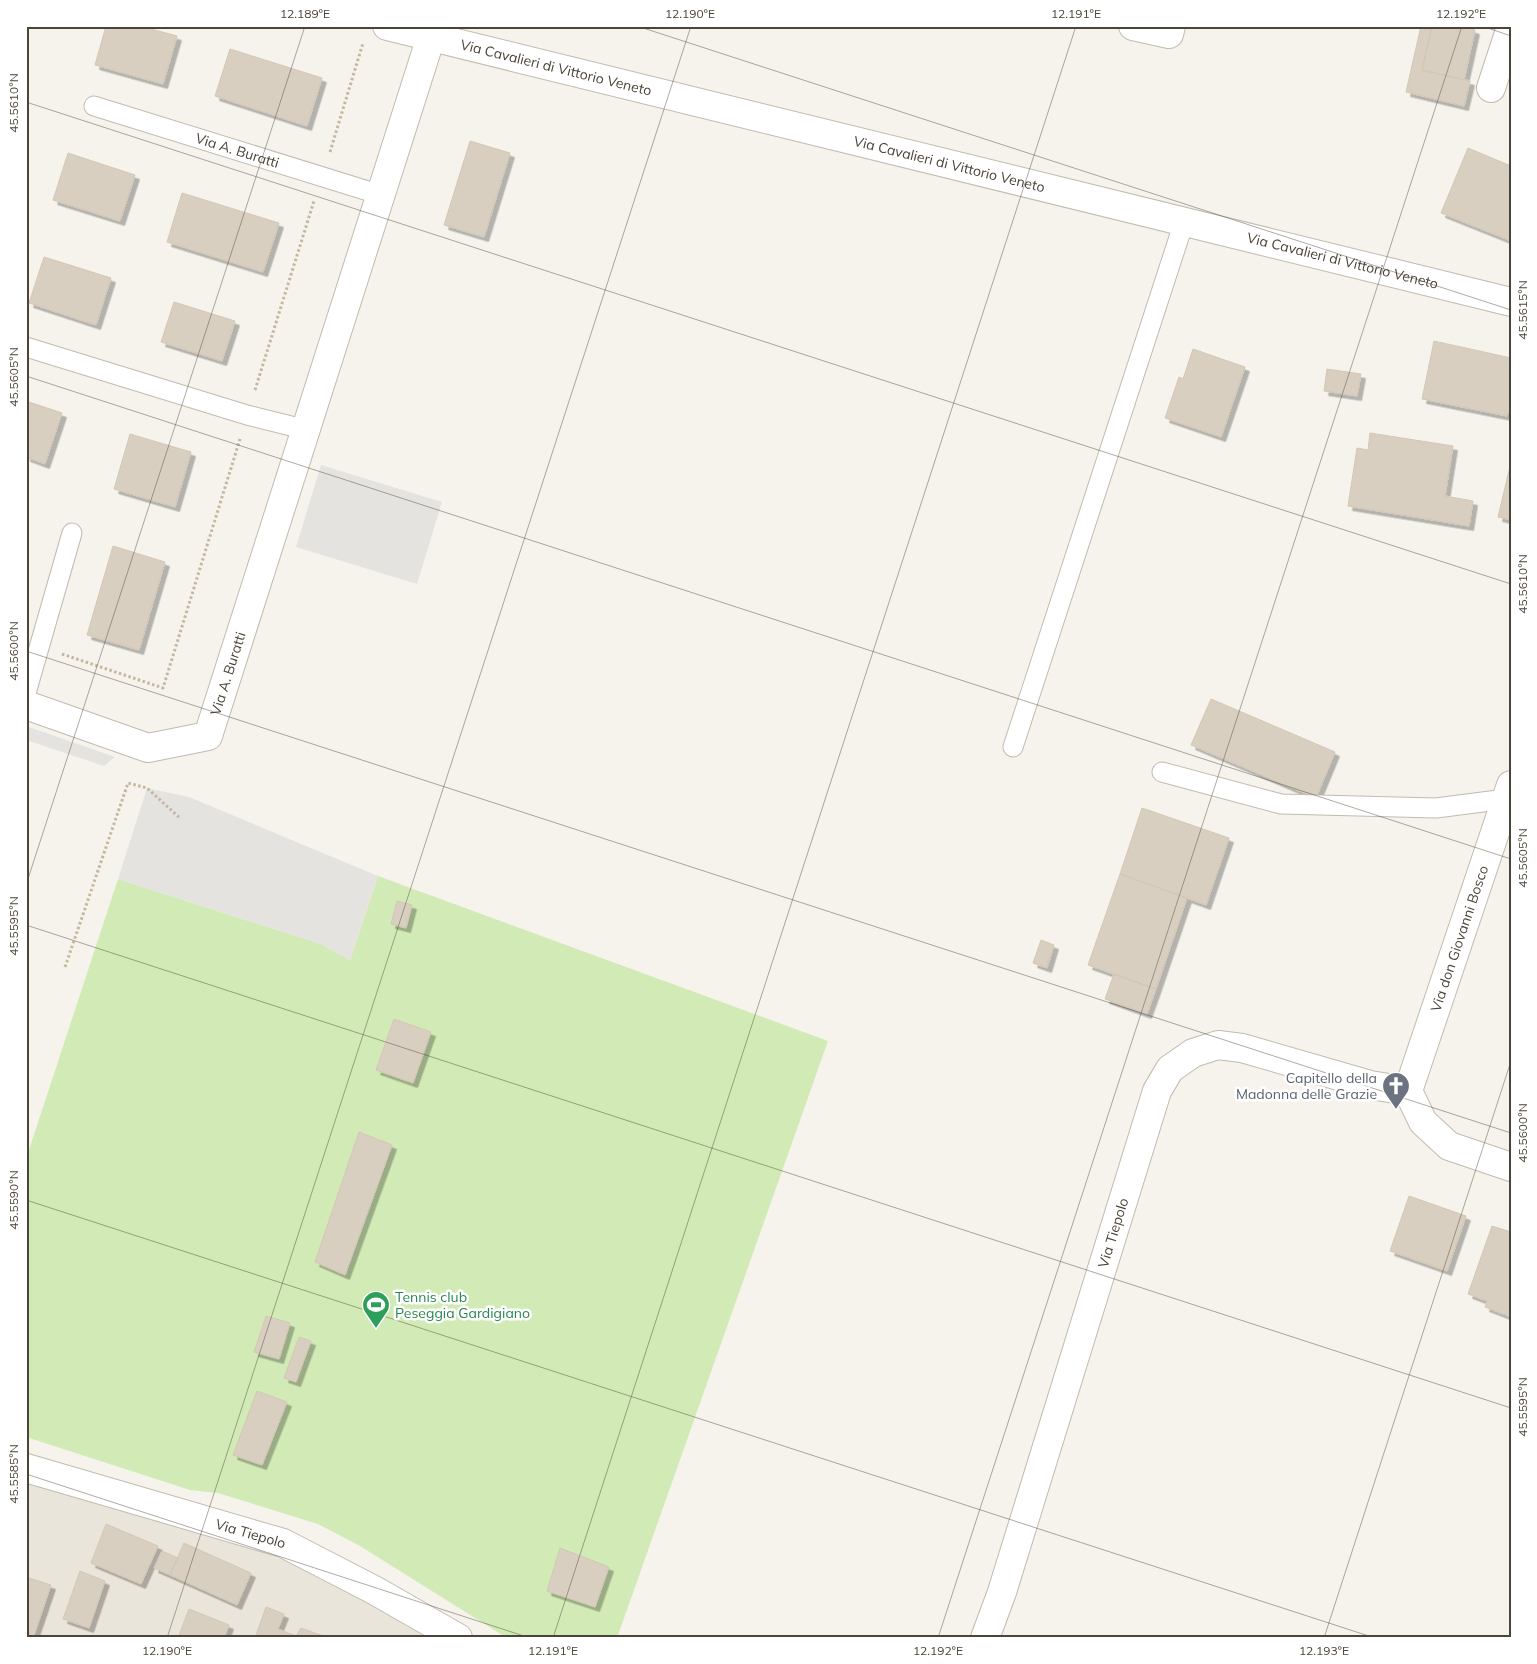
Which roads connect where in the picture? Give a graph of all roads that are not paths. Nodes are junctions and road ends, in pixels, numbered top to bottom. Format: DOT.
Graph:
graph roads {
  1 [pos="387,26"];
  2 [pos="1133,26"];
  3 [pos="1171,26"];
  4 [pos="1511,27"];
  5 [pos="431,37"];
  6 [pos="1491,88"];
  7 [pos="94,106"];
  8 [pos="381,195"];
  9 [pos="1184,222"];
  10 [pos="1511,302"];
  11 [pos="26,347"];
  12 [pos="306,430"];
  13 [pos="72,533"];
  14 [pos="26,693"];
  15 [pos="26,705"];
  16 [pos="1013,748"];
  17 [pos="1162,772"];
  18 [pos="1508,792"];
  19 [pos="1408,1091"];
  20 [pos="1511,1167"];
  21 [pos="26,1468"];
  22 [pos="458,1638"];
  23 [pos="985,1638"];
  1 -- 5 [label="street, Via Cavalieri di Vittorio Veneto"];
  2 -- 3 [label="street"];
  4 -- 6 [label="street"];
  5 -- 8 [label="street, Via A. Buratti"];
  5 -- 9 [label="street, Via Cavalieri di Vittorio Veneto"];
  7 -- 8 [label="lane, Via A. Buratti"];
  8 -- 12 [label="street, Via A. Buratti"];
  9 -- 10 [label="street, Via Cavalieri di Vittorio Veneto"];
  9 -- 16 [label="lane"];
  11 -- 12 [label="lane"];
  12 -- 15 [label="street, Via A. Buratti"];
  13 -- 14 [label="lane"];
  17 -- 18 [label="lane"];
  18 -- 19 [label="street, Via don Giovanni Bosco"];
  19 -- 20 [label="street"];
  19 -- 23 [label="street, Via Tiepolo"];
  21 -- 22 [label="street, Via Tiepolo"];
}
